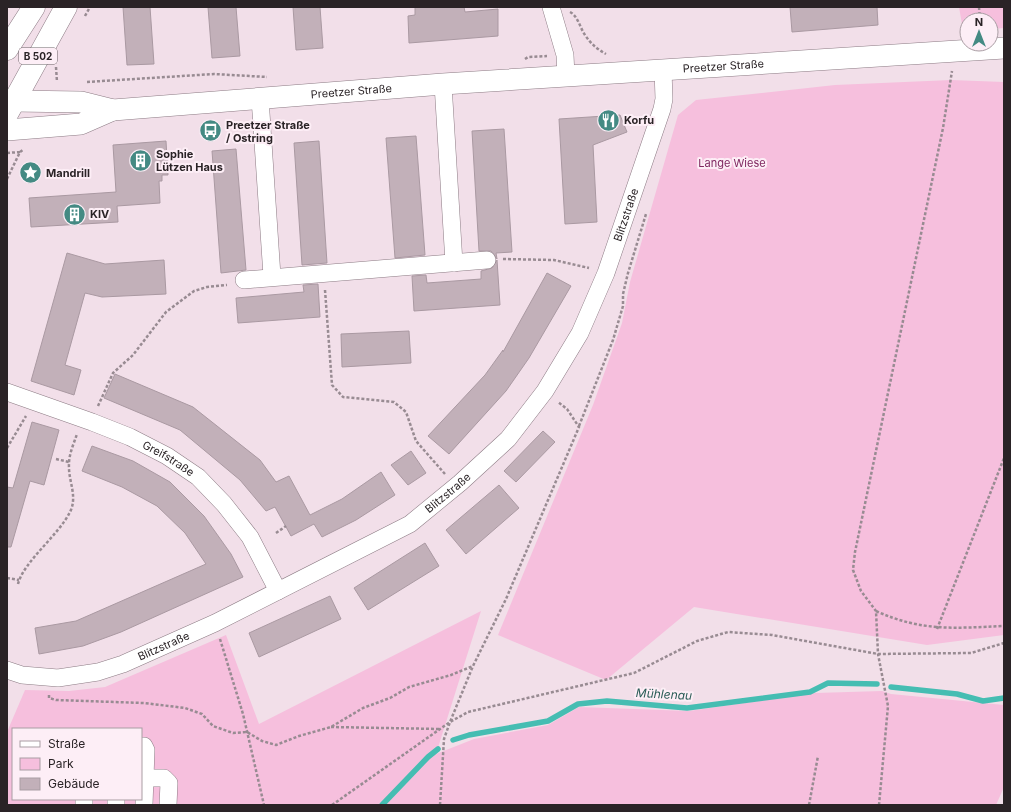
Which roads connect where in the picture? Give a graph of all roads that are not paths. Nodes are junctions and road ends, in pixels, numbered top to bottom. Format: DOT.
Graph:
graph roads {
  1 [pos="34,7"];
  2 [pos="558,8"];
  3 [pos="74,14"];
  4 [pos="1004,48"];
  5 [pos="7,49"];
  6 [pos="663,70"];
  7 [pos="566,76"];
  8 [pos="443,84"];
  9 [pos="260,98"];
  10 [pos="10,107"];
  11 [pos="113,110"];
  12 [pos="7,130"];
  13 [pos="487,260"];
  14 [pos="454,263"];
  15 [pos="272,276"];
  16 [pos="244,280"];
  17 [pos="7,392"];
  18 [pos="278,591"];
  19 [pos="7,670"];
  20 [pos="142,746"];
  21 [pos="143,778"];
  22 [pos="144,805"];
  23 [pos="168,805"];
  1 -- 5 [label="main road, B 502"];
  2 -- 7 [label="street"];
  3 -- 10 [label="main road, B 502"];
  4 -- 6 [label="street, Preetzer Straße"];
  6 -- 7 [label="street, Preetzer Straße"];
  6 -- 18 [label="street, Blitzstraße"];
  7 -- 8 [label="street, Preetzer Straße"];
  8 -- 9 [label="street, Preetzer Straße"];
  8 -- 14 [label="street"];
  9 -- 11 [label="street, Preetzer Straße"];
  9 -- 15 [label="street"];
  10 -- 11 [label="street, Preetzer Straße"];
  11 -- 12 [label="street, Preetzer Straße"];
  13 -- 14 [label="street"];
  14 -- 15 [label="street"];
  15 -- 16 [label="street"];
  17 -- 18 [label="street, Greifstraße"];
  18 -- 19 [label="street, Blitzstraße"];
  20 -- 21 [label="street"];
  21 -- 22 [label="street"];
  21 -- 23 [label="street"];
}
